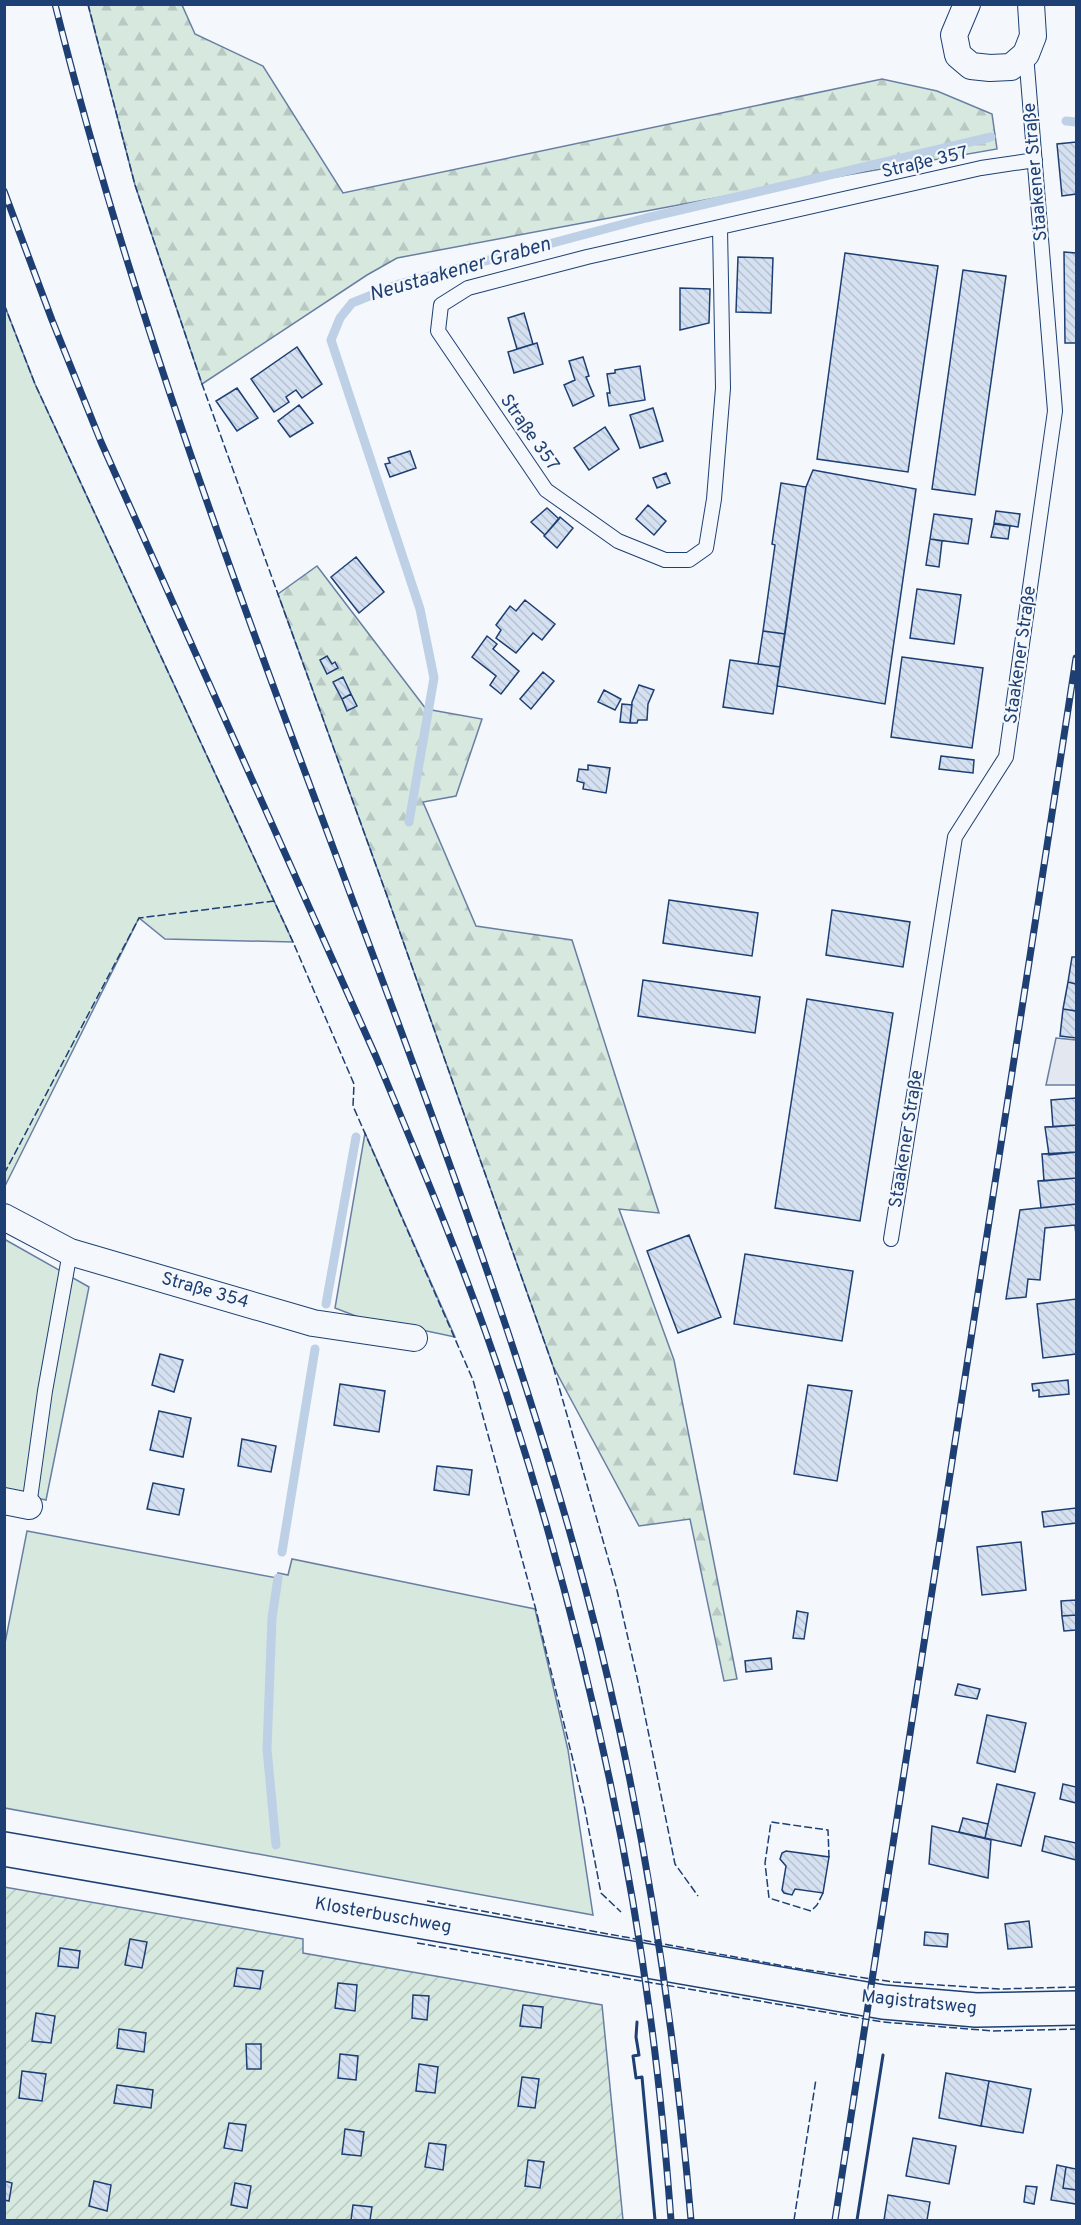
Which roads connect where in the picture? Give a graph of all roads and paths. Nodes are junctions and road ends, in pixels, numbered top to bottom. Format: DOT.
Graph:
graph roads {
  1 [pos="967,4"];
  2 [pos="1030,4"];
  3 [pos="1026,54"];
  4 [pos="1035,160"];
  5 [pos="720,228"];
  6 [pos="4,1217"];
  7 [pos="891,1239"];
  8 [pos="70,1252"];
  9 [pos="414,1338"];
  10 [pos="16,1503"];
  11 [pos="4,1850"];
  12 [pos="762,1981"];
  13 [pos="1077,2008"];
  1 -- 3 [label="street"];
  2 -- 3 [label="street, Staakener Straße"];
  3 -- 4 [label="lane, Staakener Straße"];
  4 -- 5 [label="lane, Straße 357"];
  4 -- 7 [label="lane, Staakener Straße"];
  5 -- 5 [label="lane, Straße 357"];
  6 -- 8 [label="street, Straße 354"];
  8 -- 9 [label="street, Straße 354"];
  8 -- 10 [label="lane"];
  11 -- 12 [label="street, Klosterbuschweg"];
  12 -- 13 [label="street, Magistratsweg"];
}
